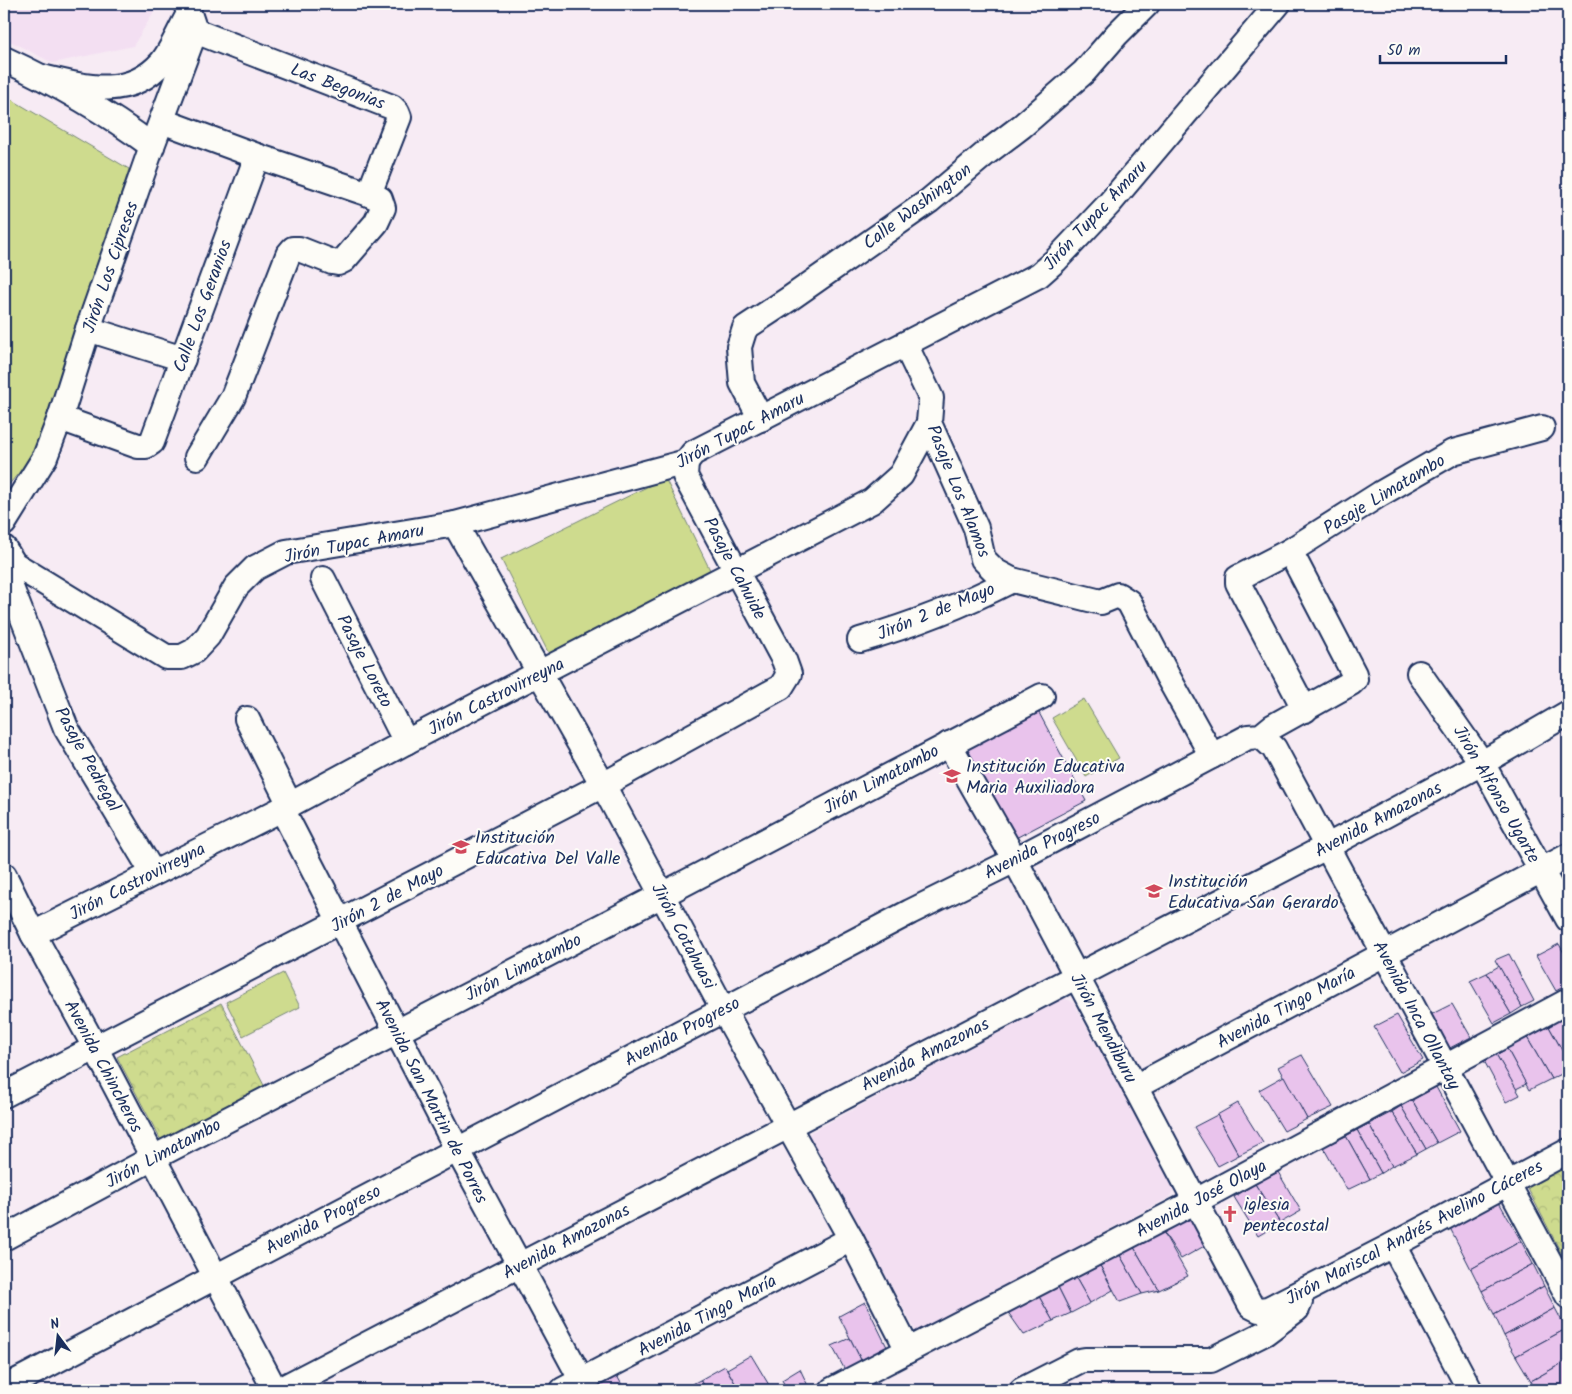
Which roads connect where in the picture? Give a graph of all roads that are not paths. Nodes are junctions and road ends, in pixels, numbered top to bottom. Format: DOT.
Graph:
graph roads {
  1 [pos="1147,4"];
  2 [pos="1278,4"];
  3 [pos="190,16"];
  4 [pos="4,59"];
  5 [pos="42,77"];
  6 [pos="162,121"];
  7 [pos="152,146"];
  8 [pos="257,156"];
  9 [pos="369,194"];
  10 [pos="88,329"];
  11 [pos="905,344"];
  12 [pos="183,359"];
  13 [pos="60,418"];
  14 [pos="761,419"];
  15 [pos="928,423"];
  16 [pos="1542,428"];
  17 [pos="197,457"];
  18 [pos="686,462"];
  19 [pos="4,523"];
  20 [pos="455,524"];
  21 [pos="1290,551"];
  22 [pos="737,571"];
  23 [pos="8,573"];
  24 [pos="323,579"];
  25 [pos="1012,580"];
  26 [pos="860,640"];
  27 [pos="541,673"];
  28 [pos="1420,673"];
  29 [pos="789,674"];
  30 [pos="1042,696"];
  31 [pos="1305,710"];
  32 [pos="1568,713"];
  33 [pos="247,719"];
  34 [pos="1262,736"];
  35 [pos="406,742"];
  36 [pos="949,744"];
  37 [pos="1212,756"];
  38 [pos="1482,763"];
  39 [pos="603,785"];
  40 [pos="286,807"];
  41 [pos="1326,847"];
  42 [pos="1568,856"];
  43 [pos="1015,860"];
  44 [pos="1542,871"];
  45 [pos="152,873"];
  46 [pos="4,875"];
  47 [pos="662,895"];
  48 [pos="1568,919"];
  49 [pos="340,922"];
  50 [pos="33,934"];
  51 [pos="1384,954"];
  52 [pos="1077,976"];
  53 [pos="1568,1001"];
  54 [pos="723,1009"];
  55 [pos="397,1032"];
  56 [pos="96,1049"];
  57 [pos="1445,1068"];
  58 [pos="1136,1087"];
  59 [pos="4,1096"];
  60 [pos="786,1126"];
  61 [pos="457,1149"];
  62 [pos="1568,1151"];
  63 [pos="153,1158"];
  64 [pos="1508,1184"];
  65 [pos="1196,1201"];
  66 [pos="4,1238"];
  67 [pos="851,1240"];
  68 [pos="1392,1245"];
  69 [pos="519,1266"];
  70 [pos="215,1276"];
  71 [pos="1299,1294"];
  72 [pos="1568,1295"];
  73 [pos="1260,1310"];
  74 [pos="908,1350"];
  75 [pos="577,1387"];
  76 [pos="4,1388"];
  77 [pos="277,1390"];
  78 [pos="832,1390"];
  79 [pos="1022,1390"];
  80 [pos="1470,1390"];
  1 -- 14 [label="street, Calle Washington"];
  2 -- 11 [label="street, Jirón Tupac Amaru"];
  3 -- 5 [label="street"];
  3 -- 6 [label="street, Jirón Los Cipreses"];
  3 -- 9 [label="street, Las Begonias"];
  4 -- 5 [label="street"];
  5 -- 7 [label="street"];
  6 -- 7 [label="street, Jirón Los Cipreses"];
  6 -- 8 [label="street"];
  7 -- 10 [label="street, Jirón Los Cipreses"];
  8 -- 9 [label="street"];
  8 -- 12 [label="street, Calle Los Geranios"];
  9 -- 17 [label="street"];
  10 -- 12 [label="street"];
  10 -- 13 [label="street, Jirón Los Cipreses"];
  11 -- 14 [label="street, Jirón Tupac Amaru"];
  11 -- 15 [label="street, Pasaje Los Alamos"];
  12 -- 13 [label="street, Calle Los Geranios"];
  13 -- 19 [label="street, Jirón Los Cipreses"];
  14 -- 18 [label="street, Jirón Tupac Amaru"];
  15 -- 22 [label="street, Jirón Castrovirreyna"];
  15 -- 25 [label="street, Pasaje Los Alamos"];
  16 -- 21 [label="street, Pasaje Limatambo"];
  18 -- 20 [label="street, Jirón Tupac Amaru"];
  18 -- 22 [label="street, Pasaje Cahuide"];
  20 -- 23 [label="street, Jirón Tupac Amaru"];
  20 -- 27 [label="street, Jirón Cotahuasi"];
  21 -- 31 [label="street, Avenida Progreso"];
  21 -- 31 [label="street, Pasaje Limatambo"];
  22 -- 27 [label="street, Jirón Castrovirreyna"];
  22 -- 29 [label="street, Pasaje Cahuide"];
  23 -- 45 [label="street, Pasaje Pedregal"];
  24 -- 35 [label="street, Pasaje Loreto"];
  25 -- 26 [label="street, Jirón 2 de Mayo"];
  25 -- 37 [label="street, Pasaje Los Alamos"];
  27 -- 35 [label="street, Jirón Castrovirreyna"];
  27 -- 39 [label="street, Jirón Cotahuasi"];
  28 -- 38 [label="street, Jirón Alfonso Ugarte"];
  29 -- 39 [label="street, Jirón 2 de Mayo"];
  30 -- 36 [label="street, Jirón Limatambo"];
  31 -- 34 [label="street, Avenida Progreso"];
  32 -- 38 [label="street, Avenida Amazonas"];
  33 -- 40 [label="street, Avenida San Martin de Porres"];
  34 -- 37 [label="street, Avenida Progreso"];
  34 -- 41 [label="street, Avenida Inca Ollantay"];
  35 -- 40 [label="street, Jirón Castrovirreyna"];
  36 -- 43 [label="street, Jirón Mendiburu"];
  36 -- 47 [label="street, Jirón Limatambo"];
  37 -- 43 [label="street, Avenida Progreso"];
  38 -- 41 [label="street, Avenida Amazonas"];
  38 -- 44 [label="street, Jirón Alfonso Ugarte"];
  39 -- 47 [label="street, Jirón Cotahuasi"];
  39 -- 49 [label="street, Jirón 2 de Mayo"];
  40 -- 45 [label="street, Jirón Castrovirreyna"];
  40 -- 49 [label="street, Avenida San Martin de Porres"];
  41 -- 51 [label="street, Avenida Inca Ollantay"];
  41 -- 52 [label="street, Avenida Amazonas"];
  42 -- 44 [label="street, Avenida Tingo María"];
  43 -- 52 [label="street, Jirón Mendiburu"];
  43 -- 54 [label="street, Avenida Progreso"];
  44 -- 48 [label="street, Jirón Alfonso Ugarte"];
  44 -- 51 [label="street, Avenida Tingo María"];
  45 -- 50 [label="street, Jirón Castrovirreyna"];
  46 -- 50 [label="street, Avenida Chincheros"];
  47 -- 54 [label="street, Jirón Cotahuasi"];
  47 -- 55 [label="street, Jirón Limatambo"];
  49 -- 55 [label="street, Avenida San Martin de Porres"];
  49 -- 56 [label="street, Jirón 2 de Mayo"];
  50 -- 56 [label="street, Avenida Chincheros"];
  51 -- 57 [label="street, Avenida Inca Ollantay"];
  51 -- 58 [label="street, Avenida Tingo María"];
  52 -- 58 [label="street, Jirón Mendiburu"];
  52 -- 60 [label="street, Avenida Amazonas"];
  53 -- 57 [label="street, Avenida José Olaya"];
  54 -- 60 [label="street, Jirón Cotahuasi"];
  54 -- 61 [label="street, Avenida Progreso"];
  55 -- 61 [label="street, Avenida San Martin de Porres"];
  55 -- 63 [label="street, Jirón Limatambo"];
  56 -- 59 [label="street, Jirón 2 de Mayo"];
  56 -- 63 [label="street, Avenida Chincheros"];
  57 -- 64 [label="street, Avenida Inca Ollantay"];
  57 -- 65 [label="street, Avenida José Olaya"];
  58 -- 65 [label="street, Jirón Mendiburu"];
  60 -- 67 [label="street, Jirón Cotahuasi"];
  60 -- 69 [label="street, Avenida Amazonas"];
  61 -- 69 [label="street, Avenida San Martin de Porres"];
  61 -- 70 [label="street, Avenida Progreso"];
  62 -- 64 [label="street, Jirón Mariscal Andrés Avelino Cáceres"];
  63 -- 66 [label="street, Jirón Limatambo"];
  63 -- 70 [label="street, Avenida Chincheros"];
  64 -- 68 [label="street, Jirón Mariscal Andrés Avelino Cáceres"];
  64 -- 72 [label="street, Avenida Inca Ollantay"];
  65 -- 73 [label="street, Jirón Mendiburu"];
  65 -- 74 [label="street, Avenida José Olaya"];
  67 -- 74 [label="street, Jirón Cotahuasi"];
  67 -- 75 [label="street, Avenida Tingo María"];
  68 -- 71 [label="street, Jirón Mariscal Andrés Avelino Cáceres"];
  68 -- 80 [label="street"];
  69 -- 75 [label="street, Avenida San Martin de Porres"];
  69 -- 77 [label="street, Avenida Amazonas"];
  70 -- 76 [label="street, Avenida Progreso"];
  70 -- 77 [label="street, Avenida Chincheros"];
  71 -- 73 [label="street, Jirón Mariscal Andrés Avelino Cáceres"];
  71 -- 79 [label="street"];
  74 -- 78 [label="street, Avenida José Olaya"];
}
